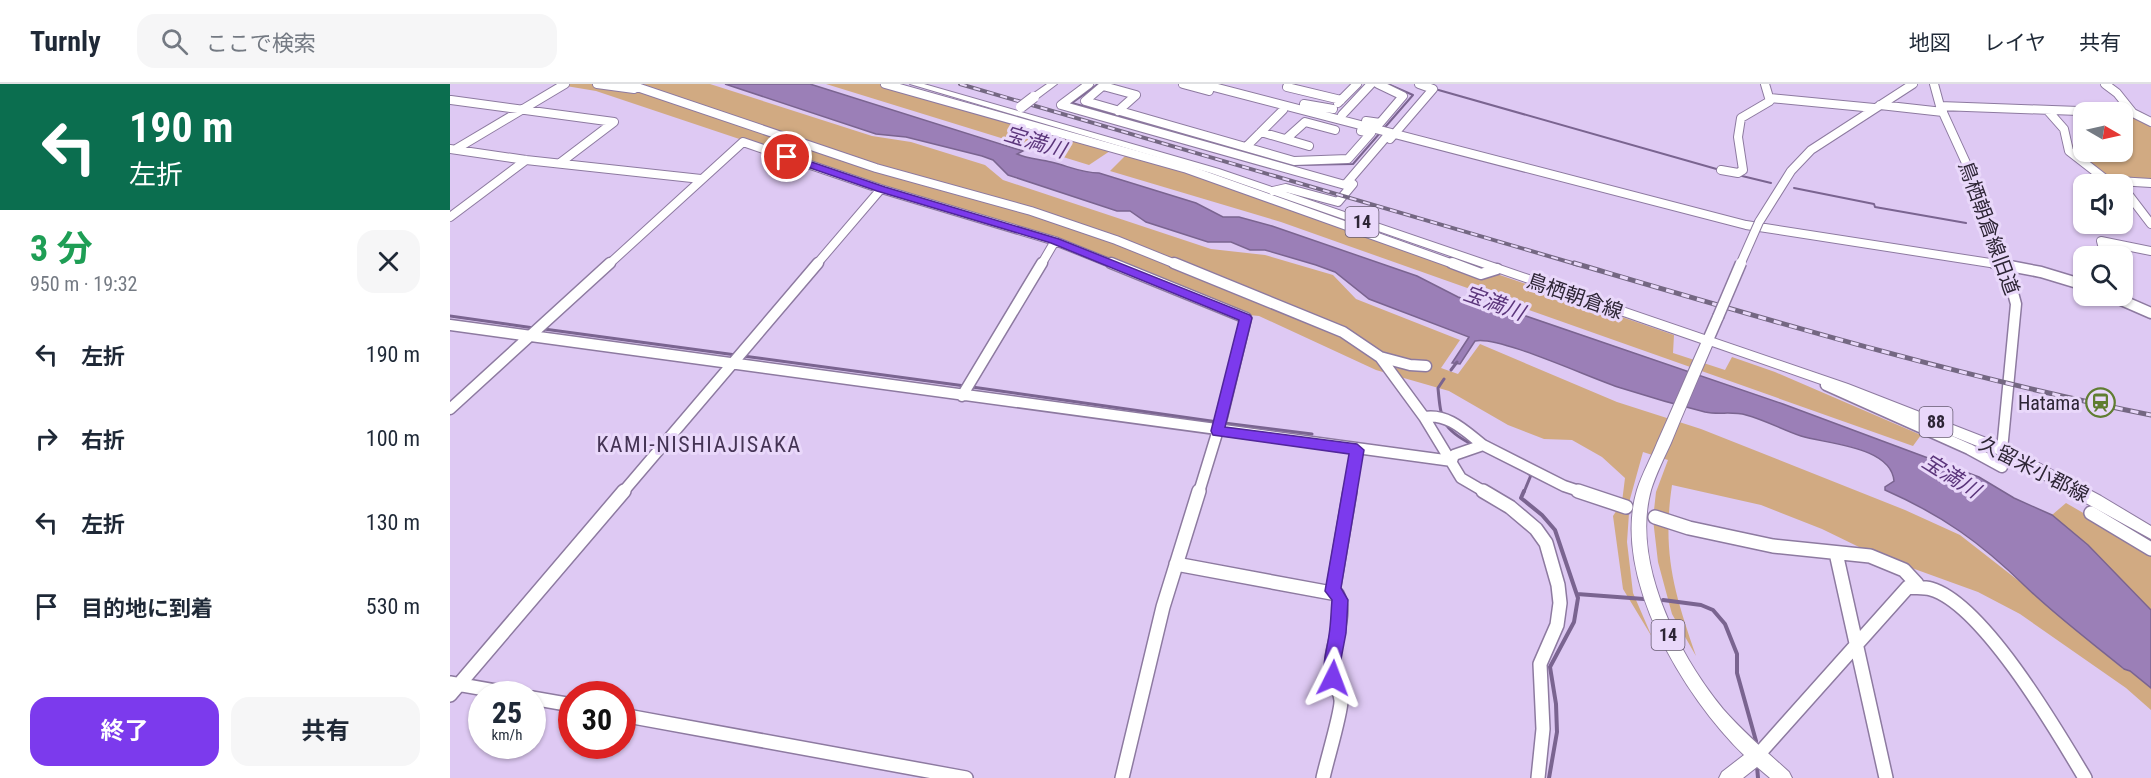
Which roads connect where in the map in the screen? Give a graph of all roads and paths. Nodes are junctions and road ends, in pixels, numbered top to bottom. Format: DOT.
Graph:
graph roads {
  1 [pos="565,84"];
  2 [pos="597,84"];
  3 [pos="627,84"];
  4 [pos="885,84"];
  5 [pos="914,84"];
  6 [pos="1053,84"];
  7 [pos="1083,84"];
  8 [pos="1089,84"];
  9 [pos="1183,84"];
  10 [pos="1202,84"];
  11 [pos="1222,84"];
  12 [pos="1357,84"];
  13 [pos="1371,84"];
  14 [pos="1378,84"];
  15 [pos="1419,84"];
  16 [pos="1765,84"];
  17 [pos="1913,84"];
  18 [pos="1934,84"];
  19 [pos="2105,84"];
  20 [pos="1104,85"];
  21 [pos="1289,85"];
  22 [pos="1303,87"];
  23 [pos="646,91"];
  24 [pos="1275,98"];
  25 [pos="1344,98"];
  26 [pos="1770,98"];
  27 [pos="450,101"];
  28 [pos="1293,102"];
  29 [pos="2124,102"];
  30 [pos="1055,104"];
  31 [pos="1877,106"];
  32 [pos="520,109"];
  33 [pos="1941,109"];
  34 [pos="1017,110"];
  35 [pos="1283,110"];
  36 [pos="1118,111"];
  37 [pos="2049,112"];
  38 [pos="2073,112"];
  39 [pos="2133,113"];
  40 [pos="1327,114"];
  41 [pos="1342,115"];
  42 [pos="2151,122"];
  43 [pos="1335,130"];
  44 [pos="1261,132"];
  45 [pos="1390,135"];
  46 [pos="1286,139"];
  47 [pos="1309,146"];
  48 [pos="1246,147"];
  49 [pos="453,149"];
  50 [pos="526,160"];
  51 [pos="560,163"];
  52 [pos="1364,168"];
  53 [pos="1721,170"];
  54 [pos="2099,174"];
  55 [pos="701,179"];
  56 [pos="2151,183"];
  57 [pos="2133,184"];
  58 [pos="881,189"];
  59 [pos="1273,191"];
  60 [pos="2133,200"];
  61 [pos="450,216"];
  62 [pos="2151,224"];
  63 [pos="1055,241"];
  64 [pos="2102,246"];
  65 [pos="2126,246"];
  66 [pos="2133,247"];
  67 [pos="2151,251"];
  68 [pos="2006,265"];
  69 [pos="1497,269"];
  70 [pos="2073,282"];
  71 [pos="2133,305"];
  72 [pos="2151,313"];
  73 [pos="450,325"];
  74 [pos="536,331"];
  75 [pos="1708,340"];
  76 [pos="1380,357"];
  77 [pos="736,358"];
  78 [pos="1426,366"];
  79 [pos="1787,367"];
  80 [pos="966,390"];
  81 [pos="450,409"];
  82 [pos="1424,417"];
  83 [pos="1220,425"];
  84 [pos="1483,445"];
  85 [pos="1357,450"];
  86 [pos="2002,450"];
  87 [pos="1452,461"];
  88 [pos="2002,467"];
  89 [pos="1626,507"];
  90 [pos="2091,513"];
  91 [pos="1655,517"];
  92 [pos="2148,527"];
  93 [pos="2151,549"];
  94 [pos="1836,553"];
  95 [pos="1176,564"];
  96 [pos="1912,585"];
  97 [pos="1333,591"];
  98 [pos="1857,642"];
  99 [pos="453,688"];
  100 [pos="468,690"];
  101 [pos="636,718"];
  102 [pos="1758,755"];
  103 [pos="966,778"];
  104 [pos="1122,778"];
  105 [pos="1323,778"];
  106 [pos="1538,778"];
  107 [pos="1728,778"];
  108 [pos="1782,778"];
  109 [pos="1886,778"];
  110 [pos="2085,778"];
  1 -- 32 [label="street"];
  2 -- 23 [label="street"];
  3 -- 23 [label="street"];
  4 -- 69 [label="street"];
  5 -- 34 [label="main road"];
  6 -- 34 [label="main road, bridge"];
  7 -- 30 [label="street"];
  8 -- 52 [label="street"];
  9 -- 35 [label="street"];
  10 -- 40 [label="street"];
  11 -- 24 [label="street"];
  12 -- 25 [label="street"];
  13 -- 41 [label="street"];
  14 -- 41 [label="street"];
  15 -- 45 [label="street"];
  16 -- 26 [label="street"];
  17 -- 31 [label="street"];
  18 -- 33 [label="street, 鳥栖朝倉線旧道"];
  19 -- 29 [label="street"];
  20 -- 36 [label="street"];
  20 -- 36 [label="street"];
  21 -- 22 [label="street"];
  21 -- 24 [label="street"];
  22 -- 25 [label="street"];
  22 -- 28 [label="street"];
  23 -- 76 [label="street"];
  24 -- 28 [label="street"];
  25 -- 40 [label="street"];
  26 -- 31 [label="street"];
  26 -- 53 [label="street"];
  27 -- 32 [label="street"];
  28 -- 40 [label="street"];
  31 -- 33 [label="street"];
  31 -- 75 [label="street, bridge"];
  32 -- 49 [label="street"];
  32 -- 51 [label="street"];
  33 -- 37 [label="street"];
  33 -- 68 [label="street, 鳥栖朝倉線旧道"];
  34 -- 59 [label="main road, 鳥栖朝倉線 / 14"];
  35 -- 40 [label="street"];
  35 -- 44 [label="street"];
  36 -- 48 [label="street"];
  37 -- 38 [label="street"];
  37 -- 54 [label="street"];
  39 -- 42 [label="street"];
  40 -- 41 [label="street"];
  40 -- 45 [label="street"];
  40 -- 48 [label="street"];
  43 -- 46 [label="street"];
  44 -- 46 [label="street"];
  44 -- 48 [label="street"];
  45 -- 52 [label="street"];
  45 -- 68 [label="street"];
  46 -- 47 [label="street"];
  49 -- 50 [label="street"];
  50 -- 51 [label="street"];
  50 -- 61 [label="street"];
  51 -- 55 [label="street"];
  52 -- 59 [label="street"];
  55 -- 58 [label="street"];
  55 -- 74 [label="street"];
  56 -- 57 [label="street"];
  58 -- 63 [label="street"];
  58 -- 77 [label="street"];
  59 -- 69 [label="main road, 鳥栖朝倉線 / 14"];
  60 -- 62 [label="street"];
  63 -- 80 [label="street"];
  63 -- 83 [label="street"];
  64 -- 65 [label="street"];
  66 -- 67 [label="street"];
  68 -- 70 [label="street"];
  68 -- 86 [label="street, 鳥栖朝倉線旧道"];
  69 -- 75 [label="main road, 鳥栖朝倉線 / 14"];
  71 -- 72 [label="street"];
  73 -- 74 [label="street"];
  74 -- 77 [label="street"];
  74 -- 81 [label="street"];
  75 -- 79 [label="main road, 久留米小郡線 / 88"];
  75 -- 102 [label="main road, 14"];
  76 -- 78 [label="street"];
  76 -- 82 [label="street"];
  77 -- 80 [label="street"];
  77 -- 99 [label="street"];
  79 -- 86 [label="main road, 久留米小郡線 / 88"];
  79 -- 88 [label="street"];
  80 -- 83 [label="street"];
  82 -- 84 [label="street"];
  82 -- 87 [label="street"];
  83 -- 85 [label="street"];
  83 -- 95 [label="street"];
  84 -- 87 [label="street"];
  84 -- 89 [label="street"];
  85 -- 87 [label="street"];
  85 -- 97 [label="street"];
  86 -- 92 [label="main road, 久留米小郡線 / 88"];
  87 -- 106 [label="street"];
  90 -- 93 [label="street"];
  91 -- 94 [label="street"];
  94 -- 96 [label="street"];
  94 -- 98 [label="street"];
  95 -- 97 [label="street"];
  95 -- 104 [label="street"];
  96 -- 98 [label="street"];
  96 -- 110 [label="street"];
  97 -- 105 [label="street"];
  98 -- 102 [label="street"];
  98 -- 109 [label="street"];
  99 -- 100 [label="street"];
  101 -- 103 [label="street"];
  102 -- 107 [label="main road"];
  102 -- 108 [label="main road, 14"];
}
